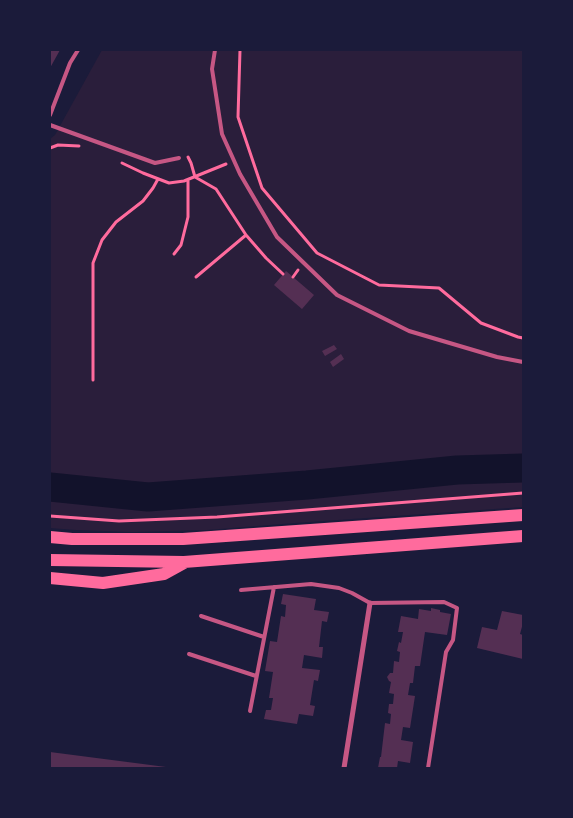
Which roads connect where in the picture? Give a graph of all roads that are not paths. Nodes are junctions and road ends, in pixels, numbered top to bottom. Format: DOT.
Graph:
graph roads {
  1 [pos="78,50"];
  2 [pos="215,50"];
  3 [pos="50,115"];
  4 [pos="50,125"];
  5 [pos="179,158"];
  6 [pos="523,362"];
  7 [pos="523,515"];
  8 [pos="523,536"];
  9 [pos="50,537"];
  10 [pos="50,560"];
  11 [pos="184,562"];
  12 [pos="50,578"];
  13 [pos="274,587"];
  14 [pos="240,590"];
  15 [pos="370,603"];
  16 [pos="201,616"];
  17 [pos="264,637"];
  18 [pos="189,654"];
  19 [pos="256,676"];
  20 [pos="250,711"];
  21 [pos="344,768"];
  22 [pos="428,768"];
  1 -- 3 [label="lane"];
  2 -- 6 [label="lane"];
  4 -- 5 [label="lane"];
  7 -- 9 [label="main road"];
  8 -- 11 [label="main road"];
  10 -- 11 [label="main road"];
  11 -- 12 [label="main road"];
  13 -- 14 [label="lane"];
  13 -- 15 [label="lane"];
  13 -- 17 [label="lane"];
  15 -- 21 [label="street"];
  15 -- 22 [label="lane"];
  16 -- 17 [label="lane"];
  17 -- 19 [label="lane"];
  18 -- 19 [label="lane"];
  19 -- 20 [label="lane"];
}
